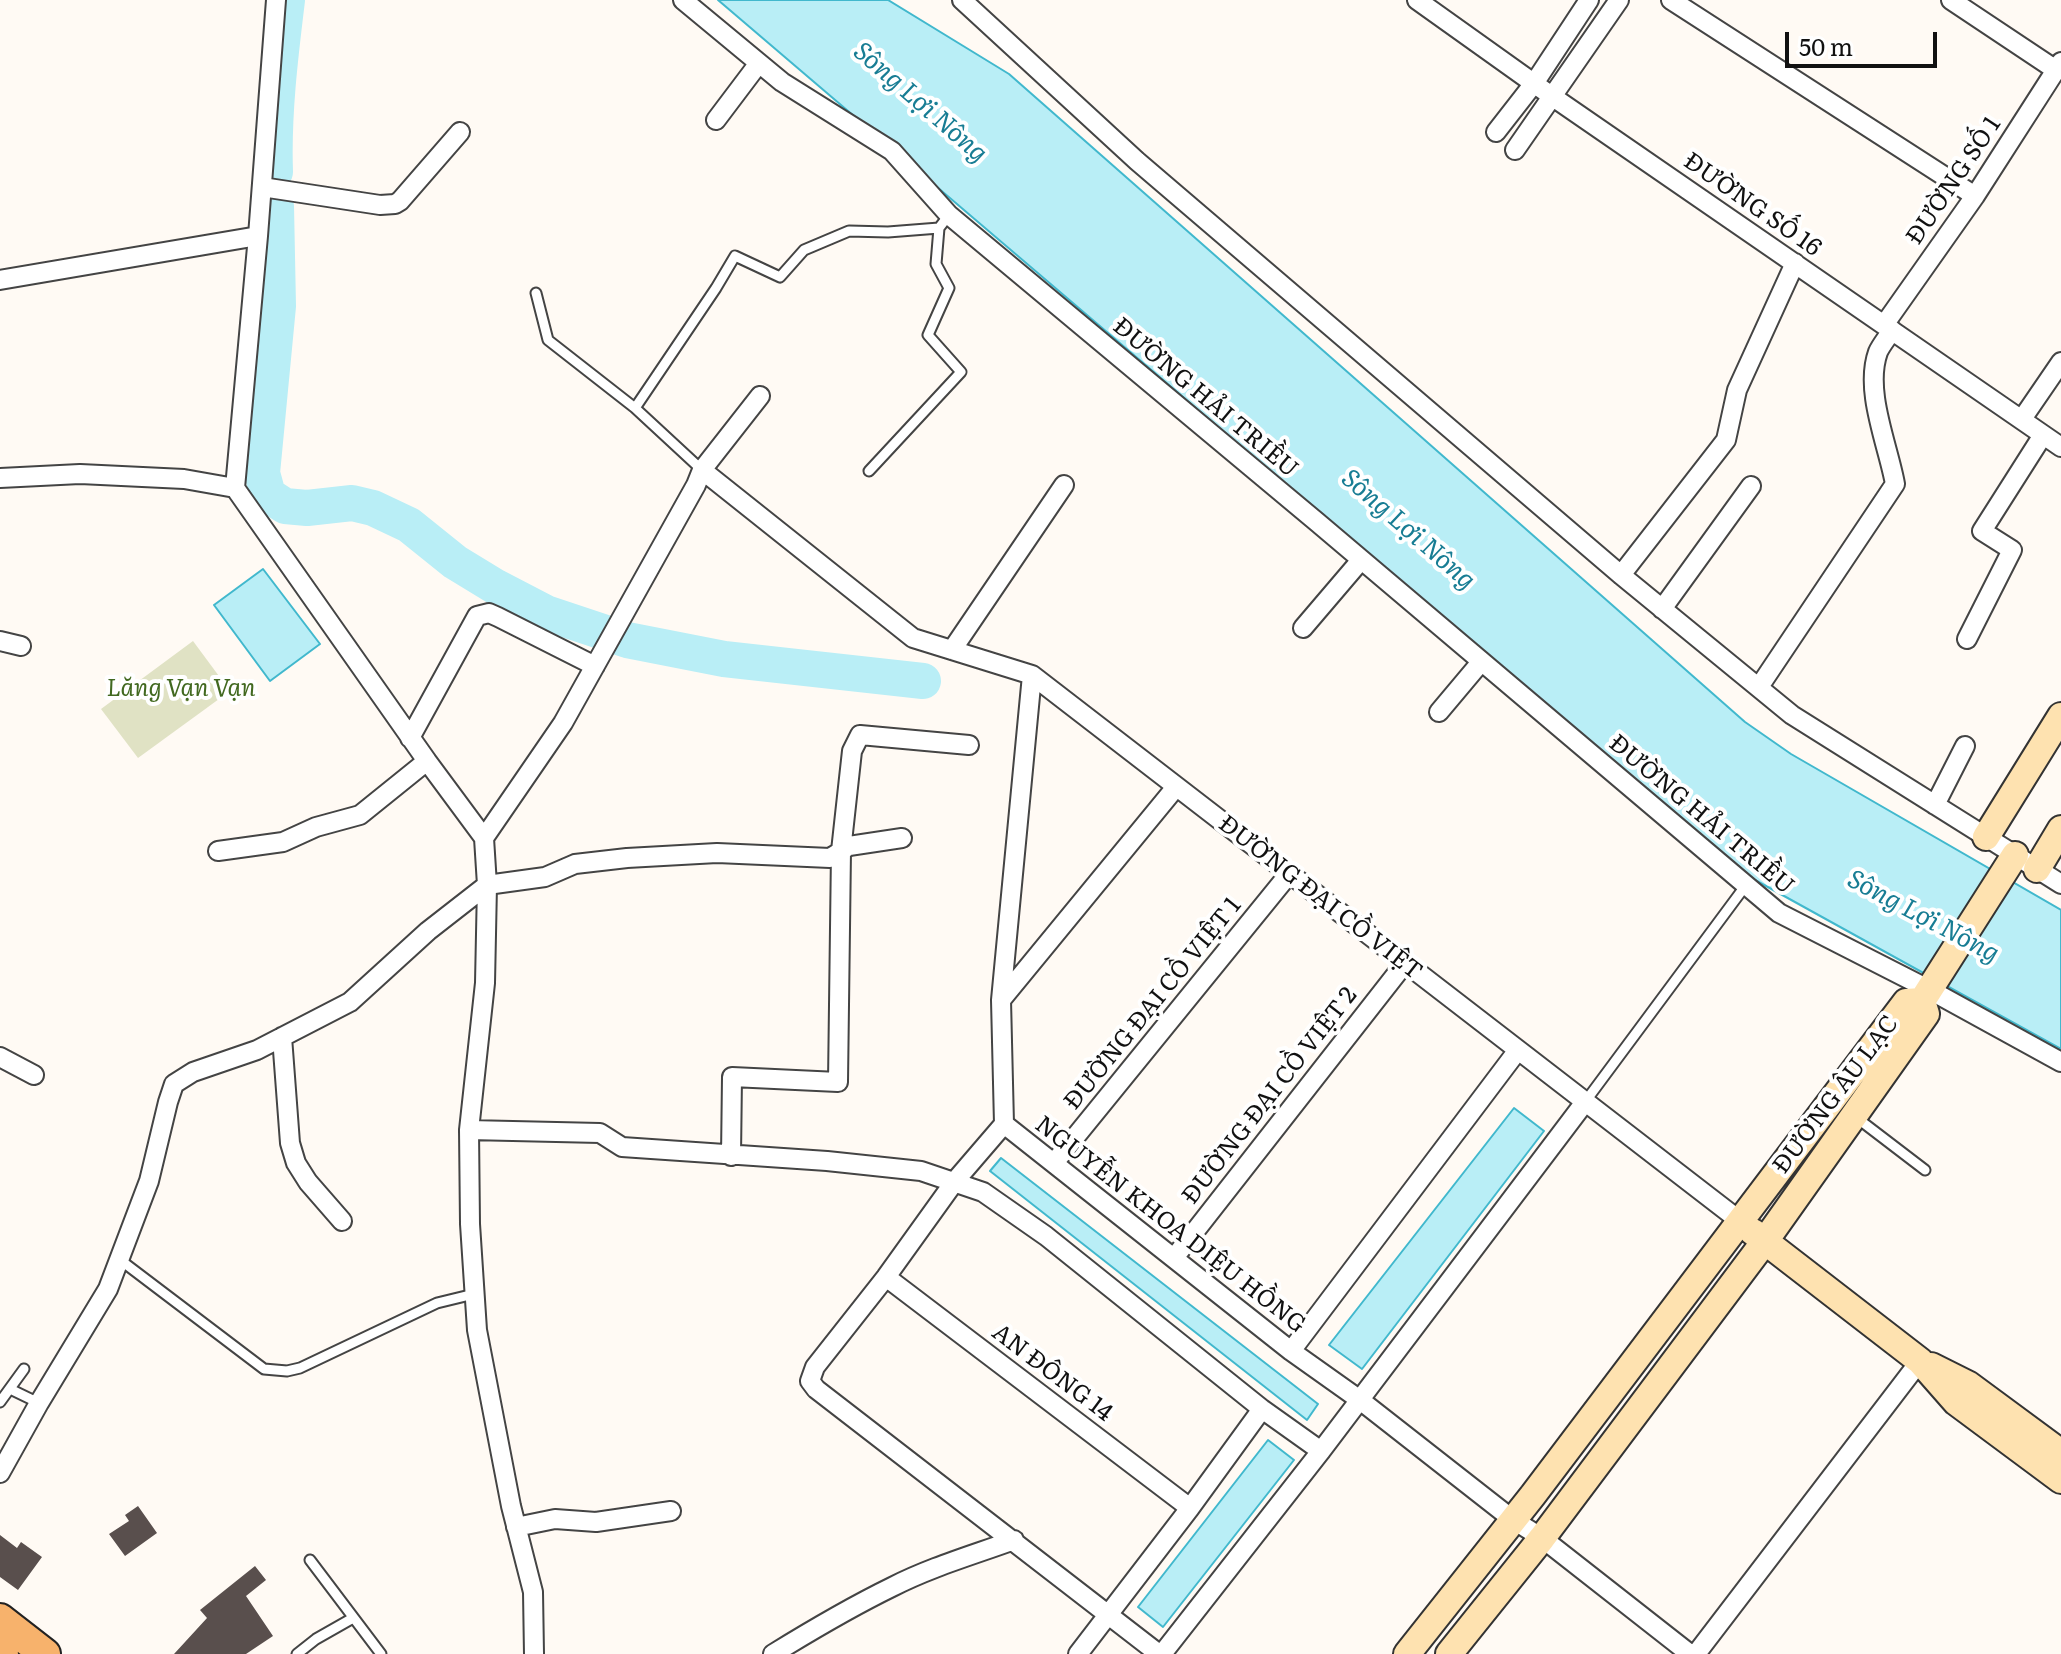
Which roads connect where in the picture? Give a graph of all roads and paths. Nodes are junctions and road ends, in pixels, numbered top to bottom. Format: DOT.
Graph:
graph roads {
  1 [pos="276,0"];
  2 [pos="683,0"];
  3 [pos="962,0"];
  4 [pos="1417,0"];
  5 [pos="1589,0"];
  6 [pos="1619,0"];
  7 [pos="1671,0"];
  8 [pos="1951,0"];
  9 [pos="759,63"];
  10 [pos="2058,66"];
  11 [pos="1535,82"];
  12 [pos="1553,97"];
  13 [pos="716,120"];
  14 [pos="460,132"];
  15 [pos="1496,132"];
  16 [pos="1515,150"];
  17 [pos="262,187"];
  18 [pos="1975,196"];
  19 [pos="944,222"];
  20 [pos="258,236"];
  21 [pos="1795,263"];
  22 [pos="0,280"];
  23 [pos="536,293"];
  24 [pos="1888,327"];
  25 [pos="2061,362"];
  26 [pos="760,396"];
  27 [pos="635,408"];
  28 [pos="2022,419"];
  29 [pos="2043,435"];
  30 [pos="2061,447"];
  31 [pos="702,470"];
  32 [pos="869,471"];
  33 [pos="0,478"];
  34 [pos="1064,485"];
  35 [pos="1751,486"];
  36 [pos="235,488"];
  37 [pos="1361,560"];
  38 [pos="1621,575"];
  39 [pos="1662,609"];
  40 [pos="1303,628"];
  41 [pos="1967,639"];
  42 [pos="0,641"];
  43 [pos="21,646"];
  44 [pos="952,650"];
  45 [pos="598,659"];
  46 [pos="1481,662"];
  47 [pos="1032,675"];
  48 [pos="1759,687"];
  49 [pos="1439,712"];
  50 [pos="2061,716"];
  51 [pos="410,738"];
  52 [pos="969,745"];
  53 [pos="1965,746"];
  54 [pos="427,761"];
  55 [pos="1176,787"];
  56 [pos="1935,805"];
  57 [pos="2061,829"];
  58 [pos="1986,837"];
  59 [pos="484,838"];
  60 [pos="902,838"];
  61 [pos="218,851"];
  62 [pos="841,851"];
  63 [pos="2018,866"];
  64 [pos="1289,874"];
  65 [pos="2061,884"];
  66 [pos="487,885"];
  67 [pos="1746,885"];
  68 [pos="1405,963"];
  69 [pos="1930,989"];
  70 [pos="1001,1000"];
  71 [pos="282,1037"];
  72 [pos="1518,1050"];
  73 [pos="0,1057"];
  74 [pos="2061,1062"];
  75 [pos="34,1075"];
  76 [pos="1585,1102"];
  77 [pos="1854,1116"];
  78 [pos="1004,1124"];
  79 [pos="469,1130"];
  80 [pos="731,1156"];
  81 [pos="1054,1163"];
  82 [pos="1925,1170"];
  83 [pos="955,1181"];
  84 [pos="342,1221"];
  85 [pos="1740,1221"];
  86 [pos="1765,1241"];
  87 [pos="1174,1258"];
  88 [pos="119,1259"];
  89 [pos="886,1277"];
  90 [pos="474,1294"];
  91 [pos="1291,1351"];
  92 [pos="1920,1361"];
  93 [pos="24,1369"];
  94 [pos="10,1389"];
  95 [pos="1360,1400"];
  96 [pos="0,1402"];
  97 [pos="39,1403"];
  98 [pos="1262,1409"];
  99 [pos="1321,1451"];
  100 [pos="2061,1453"];
  101 [pos="0,1473"];
  102 [pos="2061,1480"];
  103 [pos="1190,1508"];
  104 [pos="671,1511"];
  105 [pos="1512,1519"];
  106 [pos="516,1527"];
  107 [pos="1542,1538"];
  108 [pos="1014,1540"];
  109 [pos="310,1560"];
  110 [pos="1109,1614"];
  111 [pos="353,1618"];
  112 [pos="0,1619"];
  113 [pos="45,1654"];
  114 [pos="297,1654"];
  115 [pos="381,1654"];
  116 [pos="534,1654"];
  117 [pos="773,1654"];
  118 [pos="1078,1654"];
  119 [pos="1160,1654"];
  120 [pos="1407,1654"];
  121 [pos="1449,1654"];
  122 [pos="1693,1654"];
  1 -- 17 [label="street"];
  2 -- 9 [label="street, ĐƯỜNG HẢI TRIỀU"];
  3 -- 38 [label="street"];
  4 -- 11 [label="street, ĐƯỜNG SỐ 16"];
  5 -- 11 [label="street"];
  6 -- 12 [label="street"];
  7 -- 18 [label="street"];
  8 -- 10 [label="street"];
  9 -- 13 [label="street"];
  9 -- 19 [label="street, ĐƯỜNG HẢI TRIỀU"];
  10 -- 18 [label="street, ĐƯỜNG SỐ 1"];
  11 -- 12 [label="street, ĐƯỜNG SỐ 16"];
  11 -- 15 [label="street"];
  12 -- 16 [label="street"];
  12 -- 21 [label="street, ĐƯỜNG SỐ 16"];
  14 -- 17 [label="street"];
  17 -- 20 [label="street"];
  18 -- 24 [label="street, ĐƯỜNG SỐ 1"];
  19 -- 27 [label="lane"];
  19 -- 32 [label="lane"];
  19 -- 37 [label="street, ĐƯỜNG HẢI TRIỀU"];
  20 -- 22 [label="street"];
  20 -- 36 [label="street"];
  21 -- 24 [label="street, ĐƯỜNG SỐ 16"];
  21 -- 38 [label="street"];
  23 -- 27 [label="lane"];
  24 -- 28 [label="street, ĐƯỜNG SỐ 16"];
  24 -- 48 [label="street, ĐƯỜNG SỐ 1"];
  25 -- 28 [label="street"];
  26 -- 31 [label="street"];
  27 -- 31 [label="lane"];
  28 -- 29 [label="street, ĐƯỜNG SỐ 16"];
  29 -- 30 [label="street, ĐƯỜNG SỐ 16"];
  29 -- 41 [label="street"];
  31 -- 44 [label="street, ĐƯỜNG ĐẠI CỒ VIỆT"];
  31 -- 45 [label="street"];
  33 -- 36 [label="street"];
  34 -- 44 [label="street"];
  35 -- 39 [label="street"];
  36 -- 51 [label="street"];
  37 -- 40 [label="street"];
  37 -- 46 [label="street, ĐƯỜNG HẢI TRIỀU"];
  38 -- 39 [label="street"];
  39 -- 48 [label="street"];
  42 -- 43 [label="street"];
  44 -- 47 [label="street, ĐƯỜNG ĐẠI CỒ VIỆT"];
  45 -- 51 [label="street"];
  45 -- 59 [label="street"];
  46 -- 49 [label="street"];
  46 -- 67 [label="street, ĐƯỜNG HẢI TRIỀU"];
  47 -- 55 [label="street, ĐƯỜNG ĐẠI CỒ VIỆT"];
  47 -- 70 [label="street, NGUYỄN KHOA DIỆU HỒNG"];
  48 -- 56 [label="street"];
  50 -- 58 [label="street"];
  51 -- 54 [label="street"];
  52 -- 62 [label="street"];
  53 -- 56 [label="street"];
  54 -- 59 [label="street"];
  54 -- 61 [label="street"];
  55 -- 64 [label="street, ĐƯỜNG ĐẠI CỒ VIỆT"];
  55 -- 70 [label="street"];
  56 -- 58 [label="street"];
  57 -- 63 [label="street"];
  58 -- 63 [label="street"];
  59 -- 66 [label="street"];
  60 -- 62 [label="street"];
  62 -- 66 [label="street"];
  62 -- 80 [label="street"];
  63 -- 65 [label="street"];
  63 -- 69 [label="street"];
  64 -- 68 [label="street, ĐƯỜNG ĐẠI CỒ VIỆT"];
  64 -- 81 [label="street, ĐƯỜNG ĐẠI CỒ VIỆT 1"];
  66 -- 71 [label="street"];
  66 -- 79 [label="street"];
  67 -- 69 [label="street, ĐƯỜNG HẢI TRIỀU"];
  67 -- 76 [label="lane"];
  68 -- 72 [label="street, ĐƯỜNG ĐẠI CỒ VIỆT"];
  68 -- 87 [label="street, ĐƯỜNG ĐẠI CỒ VIỆT 2"];
  69 -- 74 [label="street, ĐƯỜNG HẢI TRIỀU"];
  69 -- 77 [label="street, ĐƯỜNG ÂU LẠC"];
  69 -- 85 [label="street, ĐƯỜNG ÂU LẠC"];
  70 -- 78 [label="street, NGUYỄN KHOA DIỆU HỒNG"];
  71 -- 84 [label="street"];
  71 -- 88 [label="street"];
  72 -- 76 [label="street, ĐƯỜNG ĐẠI CỒ VIỆT"];
  72 -- 91 [label="street"];
  73 -- 75 [label="street"];
  76 -- 85 [label="street, ĐƯỜNG ĐẠI CỒ VIỆT"];
  76 -- 95 [label="street"];
  77 -- 82 [label="lane"];
  77 -- 86 [label="street, ĐƯỜNG ÂU LẠC"];
  78 -- 81 [label="street, NGUYỄN KHOA DIỆU HỒNG"];
  78 -- 83 [label="street"];
  79 -- 80 [label="street"];
  79 -- 90 [label="street"];
  80 -- 83 [label="street"];
  81 -- 87 [label="street, NGUYỄN KHOA DIỆU HỒNG"];
  83 -- 89 [label="street"];
  83 -- 98 [label="street"];
  85 -- 86 [label="street, ĐƯỜNG ĐẠI CỒ VIỆT"];
  85 -- 105 [label="street, ĐƯỜNG ÂU LẠC"];
  86 -- 92 [label="street, ĐƯỜNG ĐẠI CỒ VIỆT"];
  86 -- 107 [label="street, ĐƯỜNG ÂU LẠC"];
  87 -- 91 [label="street, NGUYỄN KHOA DIỆU HỒNG"];
  88 -- 90 [label="lane"];
  88 -- 97 [label="street"];
  89 -- 103 [label="street, AN ĐÔNG 14"];
  89 -- 108 [label="street"];
  90 -- 106 [label="street"];
  91 -- 95 [label="street, NGUYỄN KHOA DIỆU HỒNG"];
  92 -- 100 [label="street, ĐƯỜNG ĐẠI CỒ VIỆT"];
  92 -- 102 [label="street, ĐƯỜNG ĐẠI CỒ VIỆT"];
  92 -- 122 [label="street"];
  93 -- 94 [label="lane"];
  94 -- 96 [label="lane"];
  94 -- 97 [label="lane"];
  95 -- 99 [label="street"];
  95 -- 105 [label="street, NGUYỄN KHOA DIỆU HỒNG"];
  97 -- 101 [label="street"];
  98 -- 99 [label="street"];
  98 -- 103 [label="street"];
  99 -- 119 [label="street"];
  103 -- 110 [label="street"];
  104 -- 106 [label="street"];
  105 -- 107 [label="street, NGUYỄN KHOA DIỆU HỒNG"];
  105 -- 120 [label="street, ĐƯỜNG ÂU LẠC"];
  106 -- 116 [label="street"];
  107 -- 121 [label="street, ĐƯỜNG ÂU LẠC"];
  107 -- 122 [label="street, NGUYỄN KHOA DIỆU HỒNG"];
  108 -- 110 [label="street"];
  108 -- 117 [label="street"];
  109 -- 111 [label="lane"];
  110 -- 118 [label="street"];
  110 -- 119 [label="street"];
  111 -- 114 [label="lane"];
  111 -- 115 [label="lane"];
  112 -- 113 [label="main road"];
}
